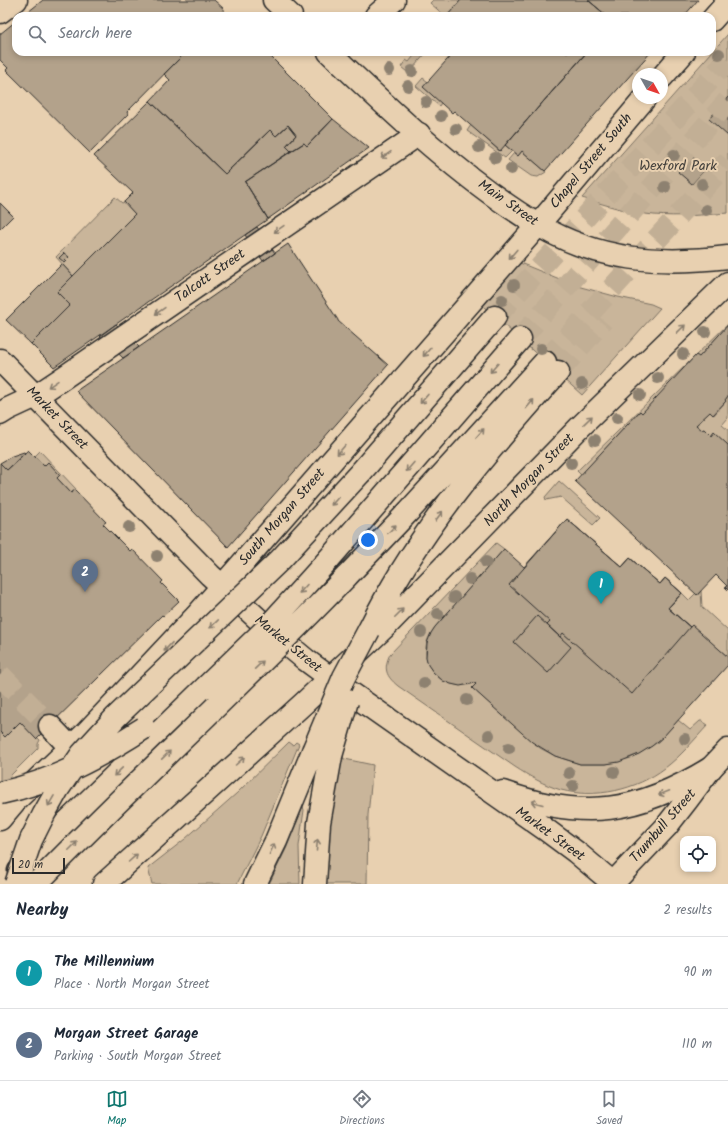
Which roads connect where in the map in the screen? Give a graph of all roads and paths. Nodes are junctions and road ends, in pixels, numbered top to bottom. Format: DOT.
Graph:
graph roads {
  1 [pos="16,0"];
  2 [pos="274,0"];
  3 [pos="394,0"];
  4 [pos="728,2"];
  5 [pos="0,12"];
  6 [pos="287,12"];
  7 [pos="380,12"];
  8 [pos="716,16"];
  9 [pos="335,56"];
  10 [pos="680,56"];
  11 [pos="668,70"];
  12 [pos="640,104"];
  13 [pos="419,134"];
  14 [pos="538,224"];
  15 [pos="728,258"];
  16 [pos="728,283"];
  17 [pos="495,317"];
  18 [pos="520,339"];
  19 [pos="0,360"];
  20 [pos="36,396"];
  21 [pos="0,414"];
  22 [pos="222,587"];
  23 [pos="330,678"];
  24 [pos="206,687"];
  25 [pos="50,726"];
  26 [pos="71,748"];
  27 [pos="728,750"];
  28 [pos="322,754"];
  29 [pos="710,768"];
  30 [pos="480,784"];
  31 [pos="5,802"];
  32 [pos="0,819"];
  33 [pos="6,884"];
  34 [pos="16,884"];
  35 [pos="36,884"];
  36 [pos="104,884"];
  37 [pos="254,884"];
  38 [pos="315,884"];
  39 [pos="612,884"];
  1 -- 5 [label="main road"];
  2 -- 6 [label="main road"];
  3 -- 7 [label="main road"];
  4 -- 8 [label="main road"];
  9 -- 13 [label="main road, Main Street"];
  10 -- 11 [label="main road"];
  12 -- 14 [label="main road, Chapel Street South"];
  13 -- 14 [label="main road, Main Street"];
  13 -- 20 [label="main road, Talcott Street, one-way"];
  14 -- 15 [label="main road, Main Street"];
  14 -- 22 [label="main road, South Morgan Street, one-way"];
  23 -- 16 [label="main road, North Morgan Street, one-way"];
  17 -- 34 [label="main road, one-way, bridge"];
  18 -- 24 [label="main road, one-way, bridge"];
  19 -- 20 [label="main road, Market Street"];
  20 -- 21 [label="main road, Talcott Street"];
  20 -- 22 [label="main road, Market Street"];
  22 -- 23 [label="main road, Market Street"];
  22 -- 26 [label="main road, South Morgan Street, one-way"];
  23 -- 30 [label="main road, Market Street"];
  36 -- 23 [label="main road, North Morgan Street, one-way"];
  24 -- 31 [label="main road, bridge"];
  24 -- 33 [label="main road, one-way, bridge"];
  25 -- 26 [label="main road"];
  26 -- 31 [label="main road, South Morgan Street"];
  27 -- 29 [label="main road, Trumbull Street"];
  28 -- 35 [label="main road, bridge"];
  37 -- 28 [label="main road, one-way"];
  38 -- 28 [label="main road, one-way"];
  29 -- 30 [label="main road, Trumbull Street, one-way"];
  29 -- 39 [label="main road, Trumbull Street"];
  30 -- 39 [label="main road, Market Street"];
  31 -- 32 [label="main road, South Morgan Street"];
}
